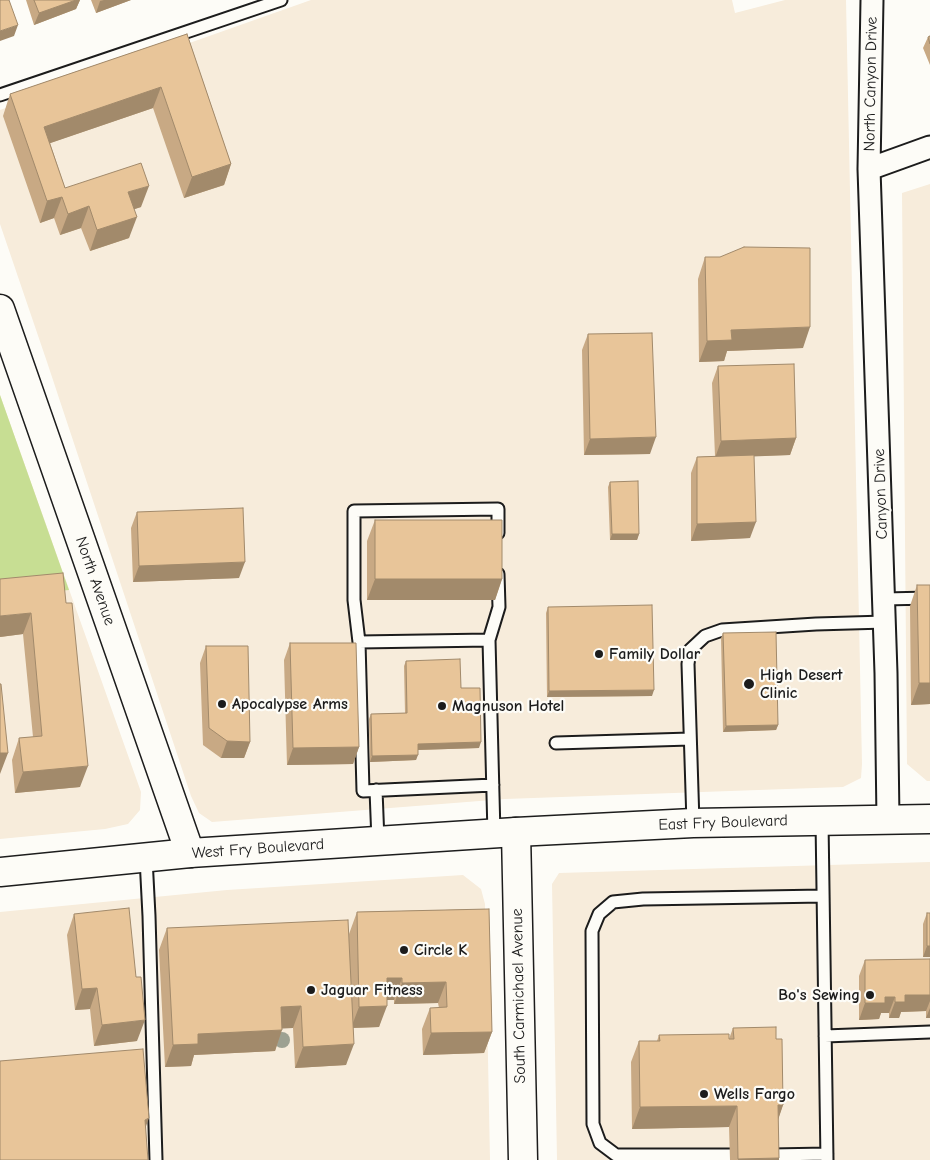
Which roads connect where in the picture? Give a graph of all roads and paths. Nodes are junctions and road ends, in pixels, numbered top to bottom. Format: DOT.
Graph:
graph roads {
  1 [pos="281,0"];
  2 [pos="872,0"];
  3 [pos="0,95"];
  4 [pos="930,148"];
  5 [pos="870,169"];
  6 [pos="0,309"];
  7 [pos="498,548"];
  8 [pos="498,568"];
  9 [pos="930,598"];
  10 [pos="884,599"];
  11 [pos="885,622"];
  12 [pos="489,640"];
  13 [pos="359,642"];
  14 [pos="690,739"];
  15 [pos="556,743"];
  16 [pos="493,785"];
  17 [pos="376,790"];
  18 [pos="930,819"];
  19 [pos="888,820"];
  20 [pos="822,821"];
  21 [pos="693,823"];
  22 [pos="505,833"];
  23 [pos="378,841"];
  24 [pos="190,853"];
  25 [pos="146,858"];
  26 [pos="0,872"];
  27 [pos="823,896"];
  28 [pos="930,1032"];
  29 [pos="825,1036"];
  30 [pos="730,1155"];
  31 [pos="771,1155"];
  32 [pos="827,1157"];
  33 [pos="156,1160"];
  34 [pos="523,1160"];
  1 -- 3 [label="lane"];
  2 -- 5 [label="street, North Canyon Drive"];
  4 -- 5 [label="street"];
  5 -- 10 [label="street, Canyon Drive"];
  6 -- 24 [label="main road, North Avenue"];
  7 -- 13 [label="lane"];
  8 -- 12 [label="lane"];
  9 -- 10 [label="lane"];
  10 -- 11 [label="street, Canyon Drive"];
  11 -- 14 [label="lane"];
  11 -- 19 [label="street, Canyon Drive"];
  12 -- 13 [label="lane"];
  12 -- 16 [label="lane"];
  13 -- 17 [label="lane"];
  14 -- 15 [label="lane"];
  14 -- 21 [label="lane"];
  16 -- 17 [label="lane"];
  16 -- 22 [label="lane"];
  17 -- 23 [label="lane"];
  18 -- 19 [label="main road, East Fry Boulevard"];
  19 -- 20 [label="main road, East Fry Boulevard"];
  20 -- 21 [label="main road, East Fry Boulevard"];
  20 -- 27 [label="lane"];
  21 -- 22 [label="main road, East Fry Boulevard"];
  22 -- 23 [label="main road, West Fry Boulevard"];
  22 -- 34 [label="main road, South Carmichael Avenue"];
  23 -- 24 [label="main road, West Fry Boulevard"];
  24 -- 25 [label="main road, West Fry Boulevard"];
  25 -- 26 [label="main road, West Fry Boulevard"];
  25 -- 33 [label="lane"];
  27 -- 29 [label="lane"];
  27 -- 30 [label="lane"];
  28 -- 29 [label="lane"];
  29 -- 32 [label="lane"];
  31 -- 32 [label="lane"];
}
